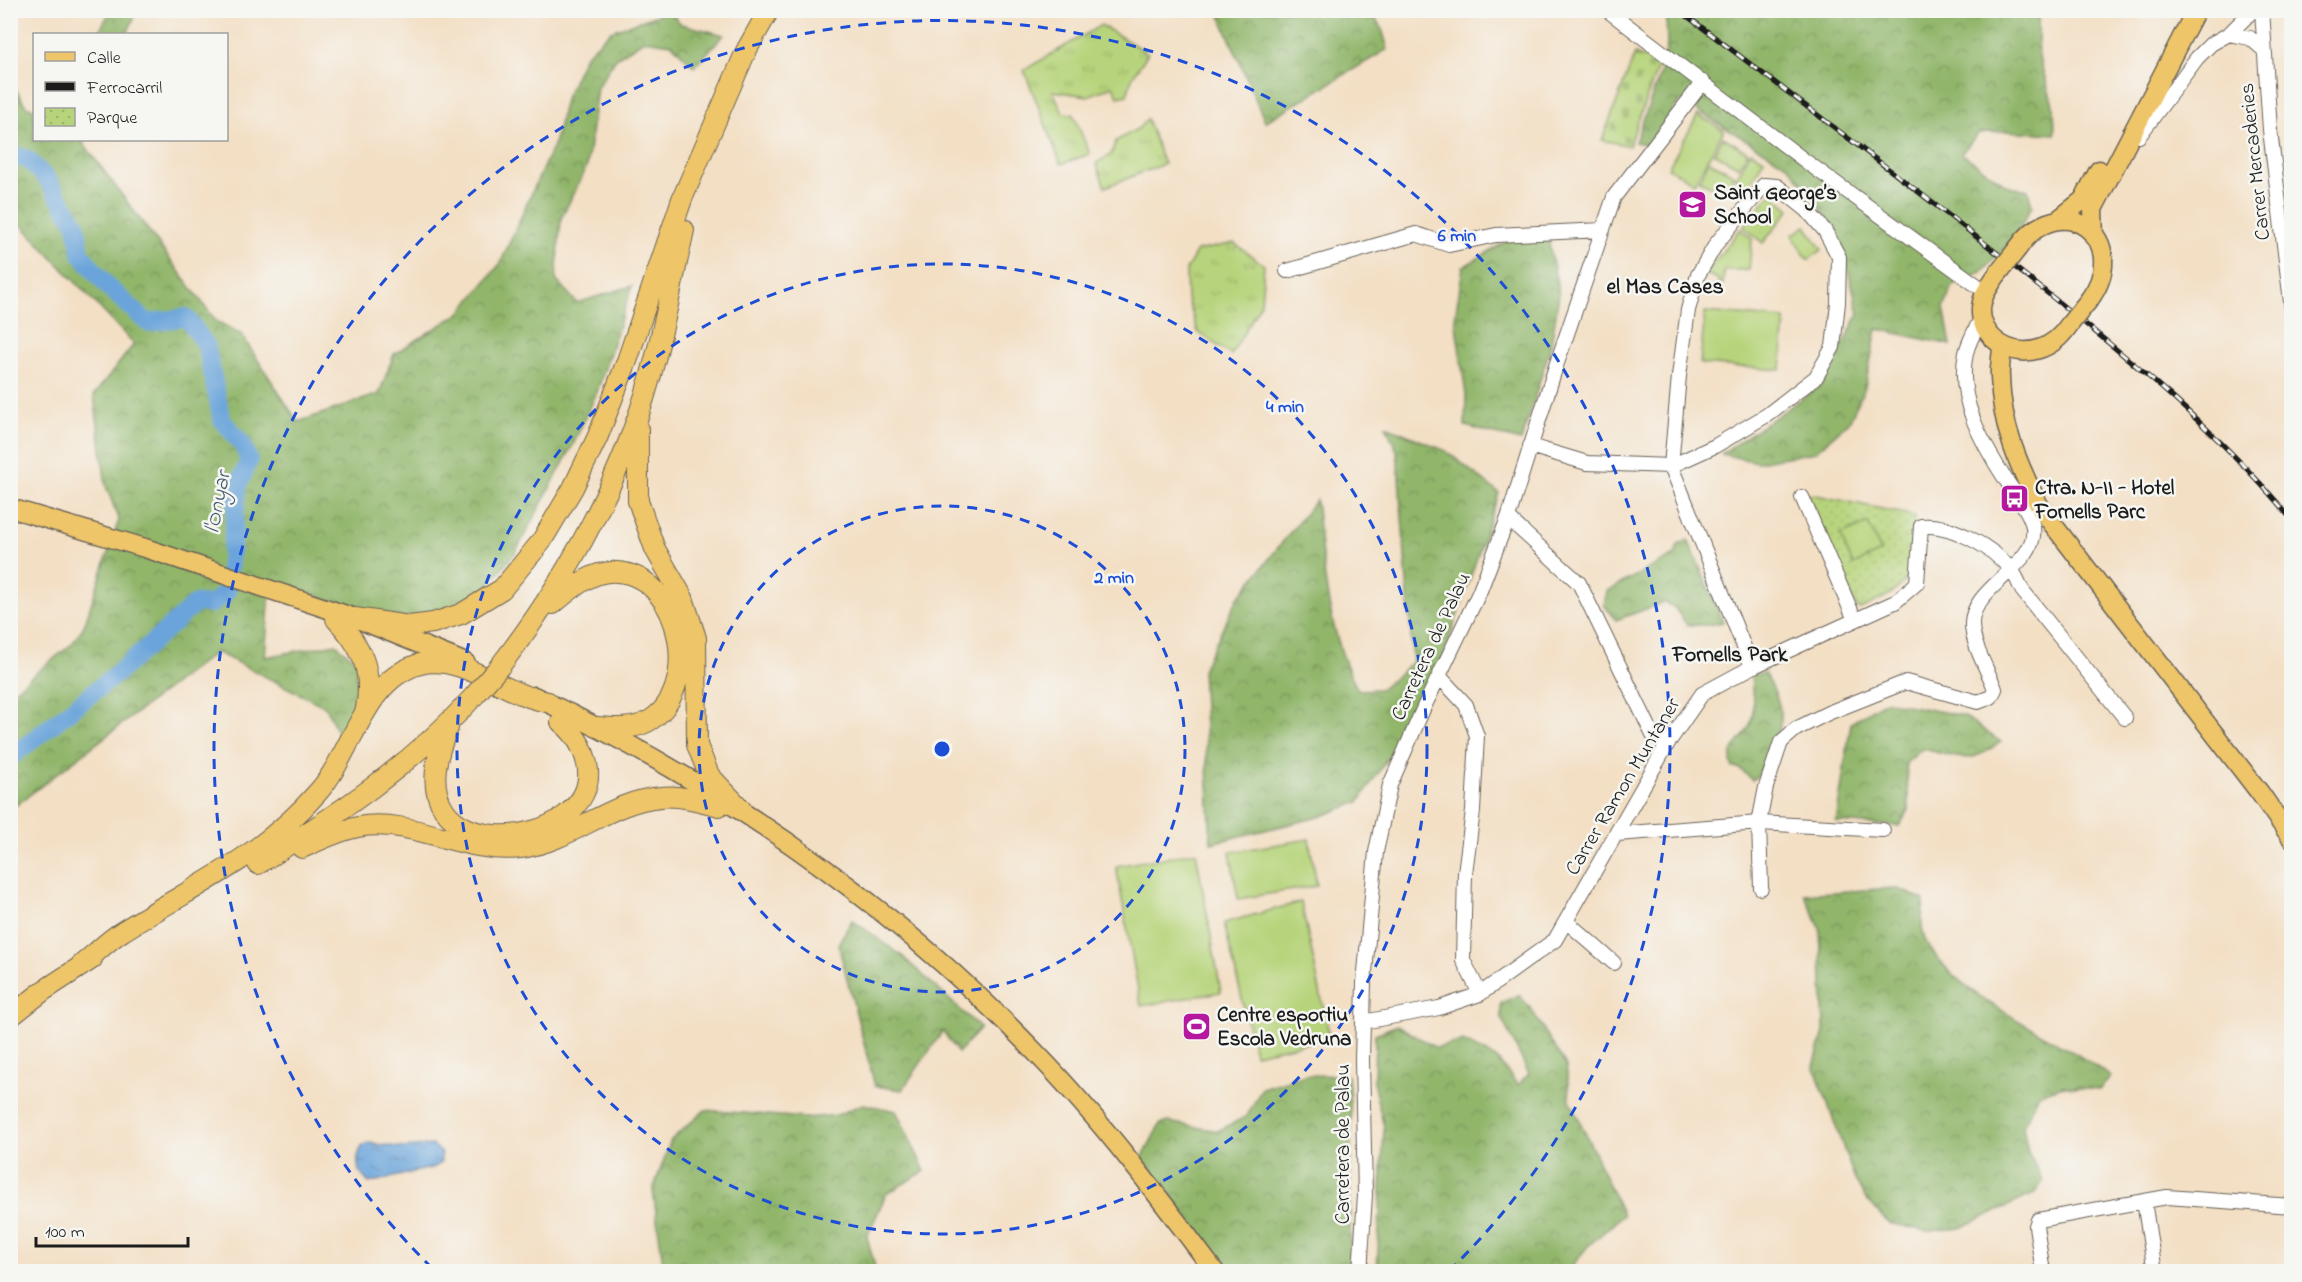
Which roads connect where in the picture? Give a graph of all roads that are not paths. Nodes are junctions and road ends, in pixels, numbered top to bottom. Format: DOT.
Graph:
graph roads {
  1 [pos="769,10"];
  2 [pos="1607,10"];
  3 [pos="2183,10"];
  4 [pos="2196,10"];
  5 [pos="2253,10"];
  6 [pos="2262,10"];
  7 [pos="2229,34"];
  8 [pos="2264,50"];
  9 [pos="1703,82"];
  10 [pos="703,154"];
  11 [pos="2109,175"];
  12 [pos="2059,219"];
  13 [pos="1603,230"];
  14 [pos="2094,237"];
  15 [pos="1287,271"];
  16 [pos="2289,279"];
  17 [pos="1986,292"];
  18 [pos="2292,310"];
  19 [pos="1983,315"];
  20 [pos="2002,345"];
  21 [pos="2022,352"];
  22 [pos="2002,397"];
  23 [pos="638,416"];
  24 [pos="1530,446"];
  25 [pos="1671,466"];
  26 [pos="1802,496"];
  27 [pos="10,508"];
  28 [pos="1508,518"];
  29 [pos="2011,569"];
  30 [pos="541,612"];
  31 [pos="345,618"];
  32 [pos="1855,621"];
  33 [pos="437,662"];
  34 [pos="1752,667"];
  35 [pos="1439,676"];
  36 [pos="548,702"];
  37 [pos="365,714"];
  38 [pos="453,718"];
  39 [pos="2125,718"];
  40 [pos="561,722"];
  41 [pos="597,727"];
  42 [pos="1668,743"];
  43 [pos="719,806"];
  44 [pos="741,809"];
  45 [pos="1759,823"];
  46 [pos="1882,830"];
  47 [pos="1617,834"];
  48 [pos="2292,838"];
  49 [pos="795,848"];
  50 [pos="250,868"];
  51 [pos="1761,888"];
  52 [pos="1566,921"];
  53 [pos="1614,963"];
  54 [pos="81,965"];
  55 [pos="1480,994"];
  56 [pos="10,1017"];
  57 [pos="1363,1022"];
  58 [pos="2144,1201"];
  59 [pos="2292,1206"];
  60 [pos="1215,1272"];
  61 [pos="1360,1272"];
  62 [pos="2043,1272"];
  63 [pos="2155,1272"];
  1 -- 10 [label="highway"];
  2 -- 9 [label="street"];
  3 -- 12 [label="main road"];
  4 -- 11 [label="main road"];
  5 -- 7 [label="street"];
  6 -- 8 [label="street, Carrer Mercaderies"];
  7 -- 8 [label="street"];
  7 -- 11 [label="street"];
  8 -- 16 [label="street, Carrer Mercaderies"];
  9 -- 13 [label="street, Carretera de Palau"];
  9 -- 17 [label="street"];
  10 -- 23 [label="highway"];
  10 -- 31 [label="highway"];
  11 -- 14 [label="main road"];
  12 -- 14 [label="main road"];
  12 -- 17 [label="main road, bridge"];
  13 -- 15 [label="street"];
  13 -- 24 [label="street, Carretera de Palau"];
  14 -- 21 [label="main road, bridge"];
  16 -- 18 [label="street, Carrer Mercaderies"];
  17 -- 19 [label="main road"];
  19 -- 20 [label="main road"];
  19 -- 29 [label="street"];
  20 -- 21 [label="main road"];
  20 -- 22 [label="main road"];
  21 -- 22 [label="main road"];
  22 -- 48 [label="main road"];
  23 -- 30 [label="highway"];
  23 -- 44 [label="highway"];
  24 -- 25 [label="street"];
  24 -- 28 [label="street, Carretera de Palau"];
  25 -- 25 [label="street"];
  25 -- 34 [label="street"];
  26 -- 32 [label="street"];
  27 -- 31 [label="main road"];
  28 -- 35 [label="street, Carretera de Palau"];
  28 -- 42 [label="street"];
  29 -- 32 [label="street, Carrer Ramon Muntaner"];
  29 -- 39 [label="street"];
  29 -- 45 [label="street"];
  30 -- 38 [label="highway, bridge"];
  30 -- 41 [label="highway"];
  31 -- 33 [label="main road"];
  31 -- 36 [label="main road"];
  31 -- 37 [label="highway"];
  32 -- 34 [label="street, Carrer Ramon Muntaner"];
  33 -- 36 [label="highway"];
  33 -- 37 [label="highway"];
  33 -- 40 [label="main road"];
  34 -- 42 [label="street, Carrer Ramon Muntaner"];
  35 -- 55 [label="street"];
  35 -- 57 [label="street, Carretera de Palau"];
  36 -- 41 [label="main road"];
  37 -- 54 [label="highway"];
  38 -- 40 [label="highway"];
  38 -- 50 [label="highway"];
  40 -- 43 [label="main road"];
  41 -- 44 [label="main road"];
  42 -- 47 [label="street, Carrer Ramon Muntaner"];
  43 -- 49 [label="main road"];
  43 -- 50 [label="highway"];
  44 -- 49 [label="main road"];
  45 -- 46 [label="street"];
  45 -- 47 [label="street"];
  45 -- 51 [label="street"];
  47 -- 52 [label="street, Carrer Ramon Muntaner"];
  49 -- 60 [label="main road"];
  50 -- 54 [label="highway"];
  52 -- 53 [label="street"];
  52 -- 55 [label="street, Carrer Ramon Muntaner"];
  54 -- 56 [label="highway"];
  55 -- 57 [label="street, Carrer Ramon Muntaner"];
  57 -- 61 [label="street, Carretera de Palau"];
  58 -- 59 [label="street"];
  58 -- 62 [label="street"];
  58 -- 63 [label="street"];
}
